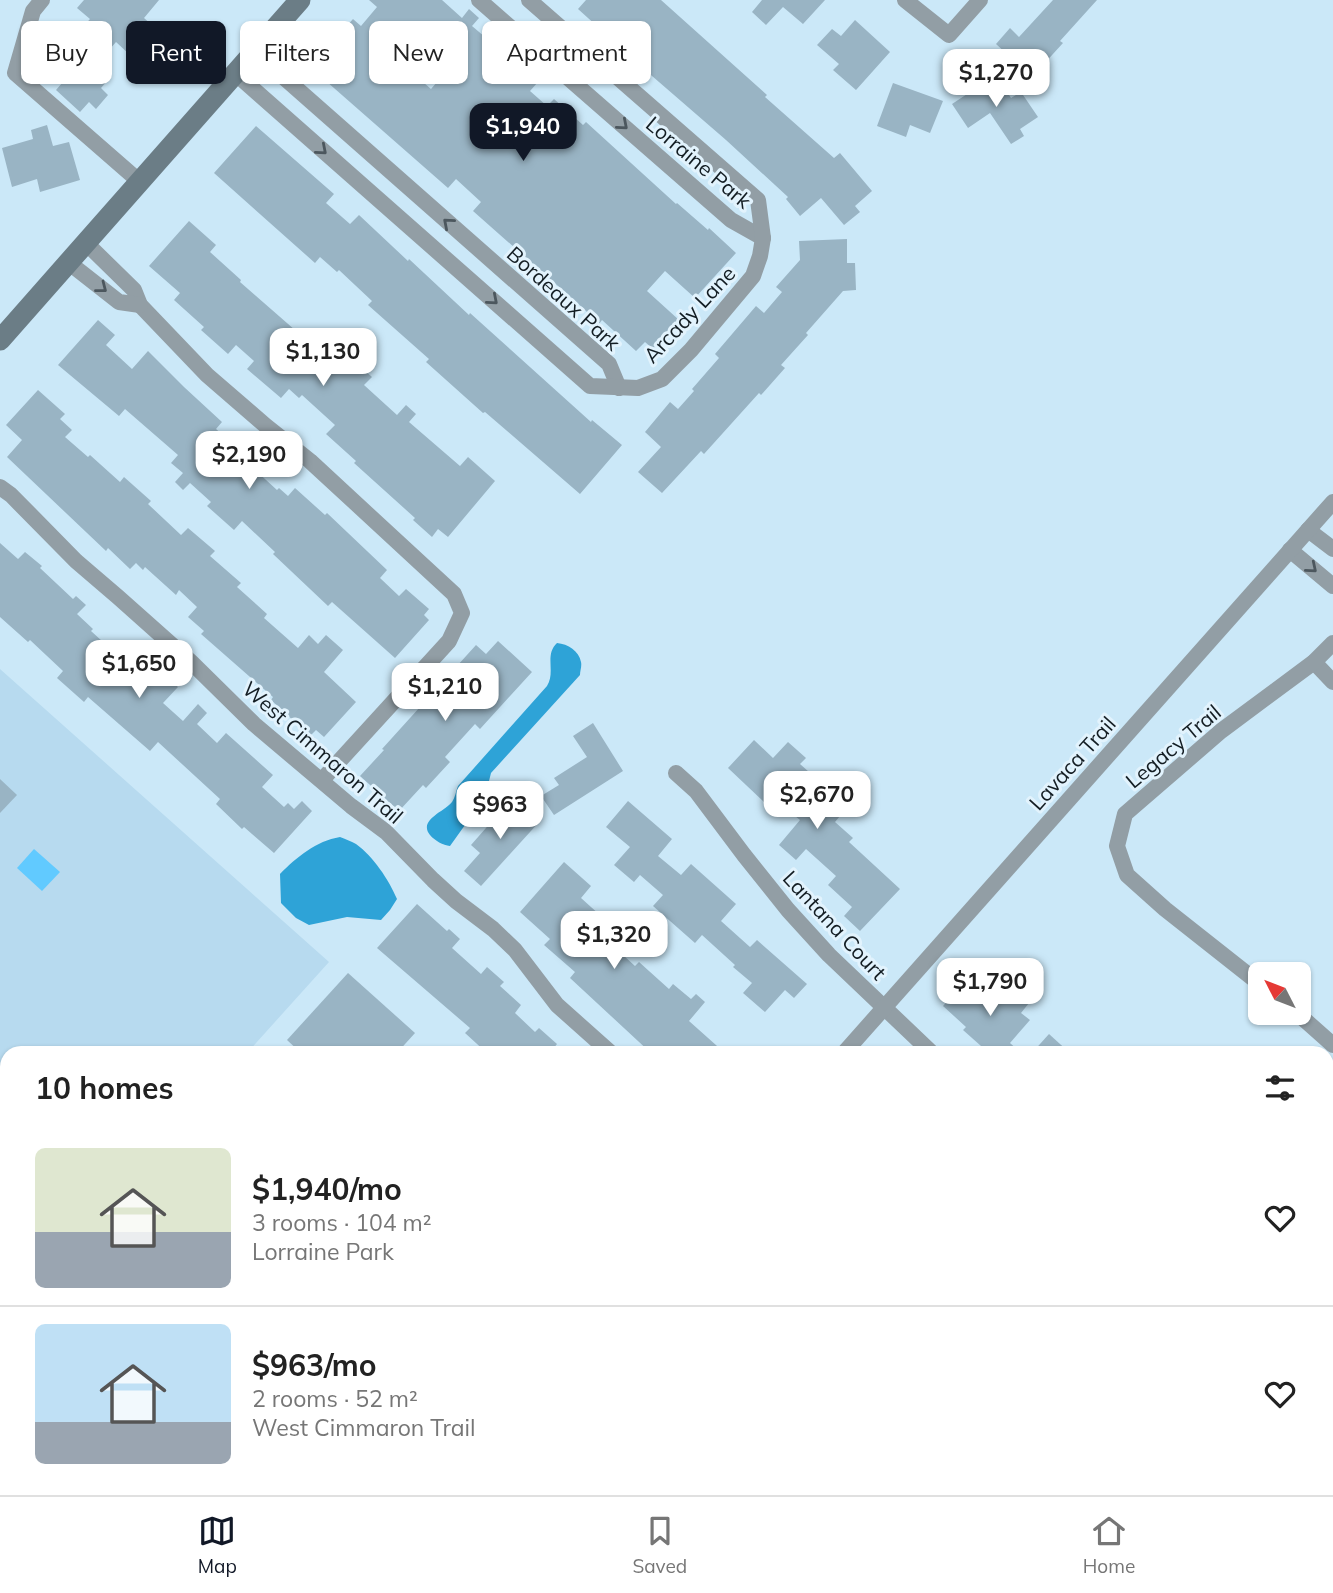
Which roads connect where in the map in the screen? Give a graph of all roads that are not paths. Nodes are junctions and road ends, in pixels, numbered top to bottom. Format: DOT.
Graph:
graph roads {
  1 [pos="19,0"];
  2 [pos="300,0"];
  3 [pos="479,0"];
  4 [pos="529,0"];
  5 [pos="905,0"];
  6 [pos="980,0"];
  7 [pos="37,6"];
  8 [pos="281,21"];
  9 [pos="240,68"];
  10 [pos="235,74"];
  11 [pos="292,84"];
  12 [pos="309,99"];
  13 [pos="290,121"];
  14 [pos="140,182"];
  15 [pos="763,238"];
  16 [pos="86,243"];
  17 [pos="68,262"];
  18 [pos="140,305"];
  19 [pos="0,340"];
  20 [pos="618,388"];
  21 [pos="0,487"];
  22 [pos="1333,502"];
  23 [pos="1308,530"];
  24 [pos="1333,549"];
  25 [pos="1290,550"];
  26 [pos="1333,586"];
  27 [pos="1333,643"];
  28 [pos="1314,662"];
  29 [pos="1333,682"];
  30 [pos="676,772"];
  31 [pos="322,780"];
  32 [pos="1248,975"];
  33 [pos="885,1007"];
  34 [pos="1311,1025"];
  35 [pos="1333,1045"];
  36 [pos="603,1046"];
  37 [pos="850,1046"];
  38 [pos="925,1046"];
  1 -- 7 [label="street"];
  2 -- 8 [label="main road"];
  3 -- 15 [label="street, Lorraine Park, one-way"];
  4 -- 15 [label="street, Lorraine Park"];
  5 -- 6 [label="street"];
  7 -- 14 [label="street"];
  9 -- 10 [label="main road"];
  10 -- 13 [label="street"];
  10 -- 14 [label="main road"];
  11 -- 12 [label="street, Bordeaux Park"];
  12 -- 13 [label="street"];
  20 -- 12 [label="street, Bordeaux Park, one-way"];
  13 -- 20 [label="street, one-way"];
  14 -- 16 [label="main road"];
  15 -- 20 [label="street, Arcady Lane"];
  16 -- 17 [label="main road"];
  16 -- 18 [label="street"];
  17 -- 18 [label="street, one-way"];
  17 -- 19 [label="main road"];
  18 -- 31 [label="street"];
  21 -- 31 [label="street, West Cimmaron Trail"];
  22 -- 23 [label="street, Lavaca Trail"];
  23 -- 24 [label="street"];
  23 -- 25 [label="street, Lavaca Trail"];
  25 -- 26 [label="street, one-way"];
  25 -- 33 [label="street, Lavaca Trail"];
  27 -- 28 [label="street, Legacy Trail"];
  28 -- 29 [label="street"];
  28 -- 32 [label="street, Legacy Trail"];
  30 -- 33 [label="street, Lantana Court"];
  31 -- 36 [label="street, West Cimmaron Trail"];
  33 -- 37 [label="street, Lavaca Trail"];
  33 -- 38 [label="street, Lantana Court"];
  34 -- 35 [label="street"];
}
